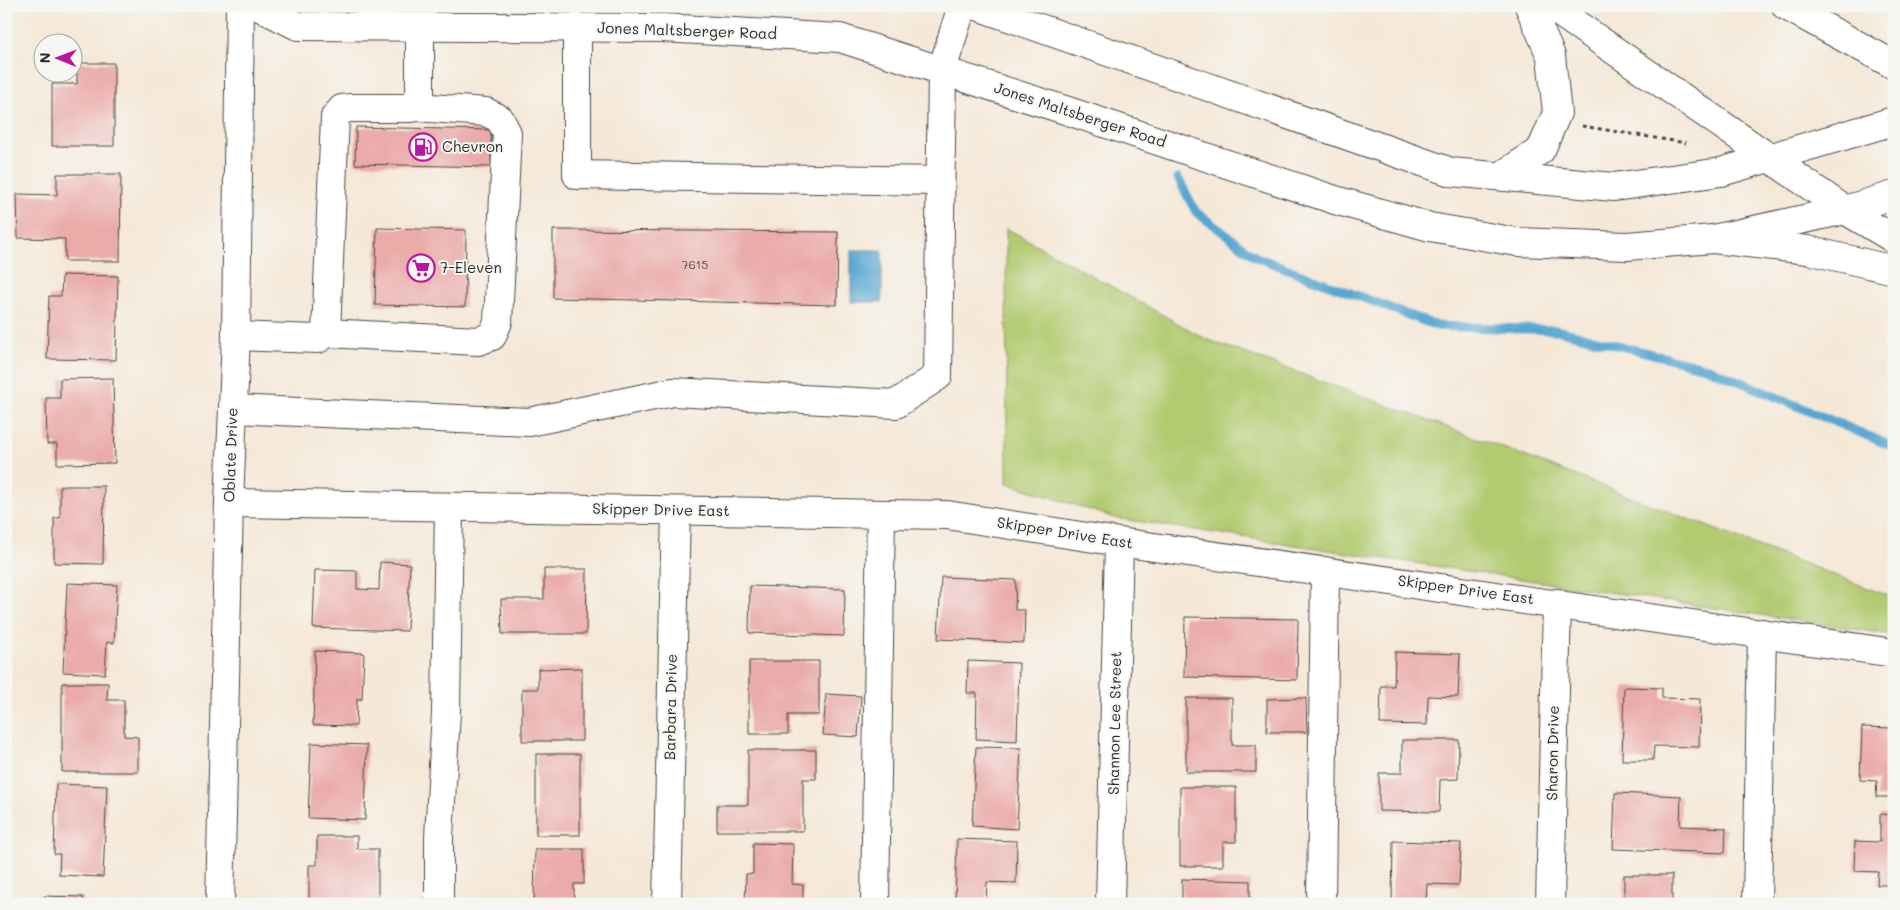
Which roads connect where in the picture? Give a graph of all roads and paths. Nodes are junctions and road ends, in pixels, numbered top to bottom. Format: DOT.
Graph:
graph roads {
  1 [pos="240,6"];
  2 [pos="258,6"];
  3 [pos="962,6"];
  4 [pos="977,6"];
  5 [pos="1529,6"];
  6 [pos="1550,6"];
  7 [pos="1786,6"];
  8 [pos="420,27"];
  9 [pos="577,27"];
  10 [pos="1894,65"];
  11 [pos="942,70"];
  12 [pos="417,107"];
  13 [pos="1894,121"];
  14 [pos="1581,125"];
  15 [pos="1686,143"];
  16 [pos="1771,159"];
  17 [pos="1501,176"];
  18 [pos="940,180"];
  19 [pos="1894,195"];
  20 [pos="1845,210"];
  21 [pos="1713,239"];
  22 [pos="1894,239"];
  23 [pos="1894,270"];
  24 [pos="326,333"];
  25 [pos="236,336"];
  26 [pos="233,409"];
  27 [pos="229,503"];
  28 [pos="449,507"];
  29 [pos="676,511"];
  30 [pos="881,514"];
  31 [pos="1119,542"];
  32 [pos="1325,570"];
  33 [pos="1557,603"];
  34 [pos="1762,633"];
  35 [pos="1894,653"];
  36 [pos="220,904"];
  37 [pos="439,904"];
  38 [pos="667,904"];
  39 [pos="875,904"];
  40 [pos="1110,904"];
  41 [pos="1321,904"];
  42 [pos="1550,904"];
  43 [pos="1757,904"];
  1 -- 25 [label="main road, Oblate Drive"];
  2 -- 8 [label="main road, Jones Maltsberger Road"];
  3 -- 11 [label="main road"];
  4 -- 17 [label="main road"];
  5 -- 17 [label="main road"];
  6 -- 16 [label="main road"];
  7 -- 10 [label="main road"];
  8 -- 9 [label="main road, Jones Maltsberger Road"];
  8 -- 12 [label="main road"];
  9 -- 11 [label="main road, Jones Maltsberger Road"];
  9 -- 18 [label="main road"];
  11 -- 18 [label="main road"];
  11 -- 21 [label="main road, Jones Maltsberger Road"];
  12 -- 24 [label="main road"];
  12 -- 24 [label="main road"];
  13 -- 16 [label="main road"];
  14 -- 15 [label="path"];
  16 -- 17 [label="main road"];
  16 -- 20 [label="main road"];
  18 -- 26 [label="main road"];
  19 -- 20 [label="main road, Jones Maltsberger Road"];
  20 -- 21 [label="main road, Jones Maltsberger Road"];
  20 -- 22 [label="main road"];
  21 -- 23 [label="main road"];
  24 -- 25 [label="main road"];
  25 -- 26 [label="main road, Oblate Drive"];
  26 -- 27 [label="main road, Oblate Drive"];
  27 -- 28 [label="main road, Skipper Drive East"];
  27 -- 36 [label="main road, Oblate Drive"];
  28 -- 29 [label="main road, Skipper Drive East"];
  28 -- 37 [label="main road"];
  29 -- 30 [label="main road, Skipper Drive East"];
  29 -- 38 [label="main road, Barbara Drive"];
  30 -- 31 [label="main road, Skipper Drive East"];
  30 -- 39 [label="main road"];
  31 -- 32 [label="main road, Skipper Drive East"];
  31 -- 40 [label="main road, Shannon Lee Street"];
  32 -- 33 [label="main road, Skipper Drive East"];
  32 -- 41 [label="main road"];
  33 -- 34 [label="main road, Skipper Drive East"];
  33 -- 42 [label="main road, Sharon Drive"];
  34 -- 35 [label="main road, Skipper Drive East"];
  34 -- 43 [label="main road"];
}
